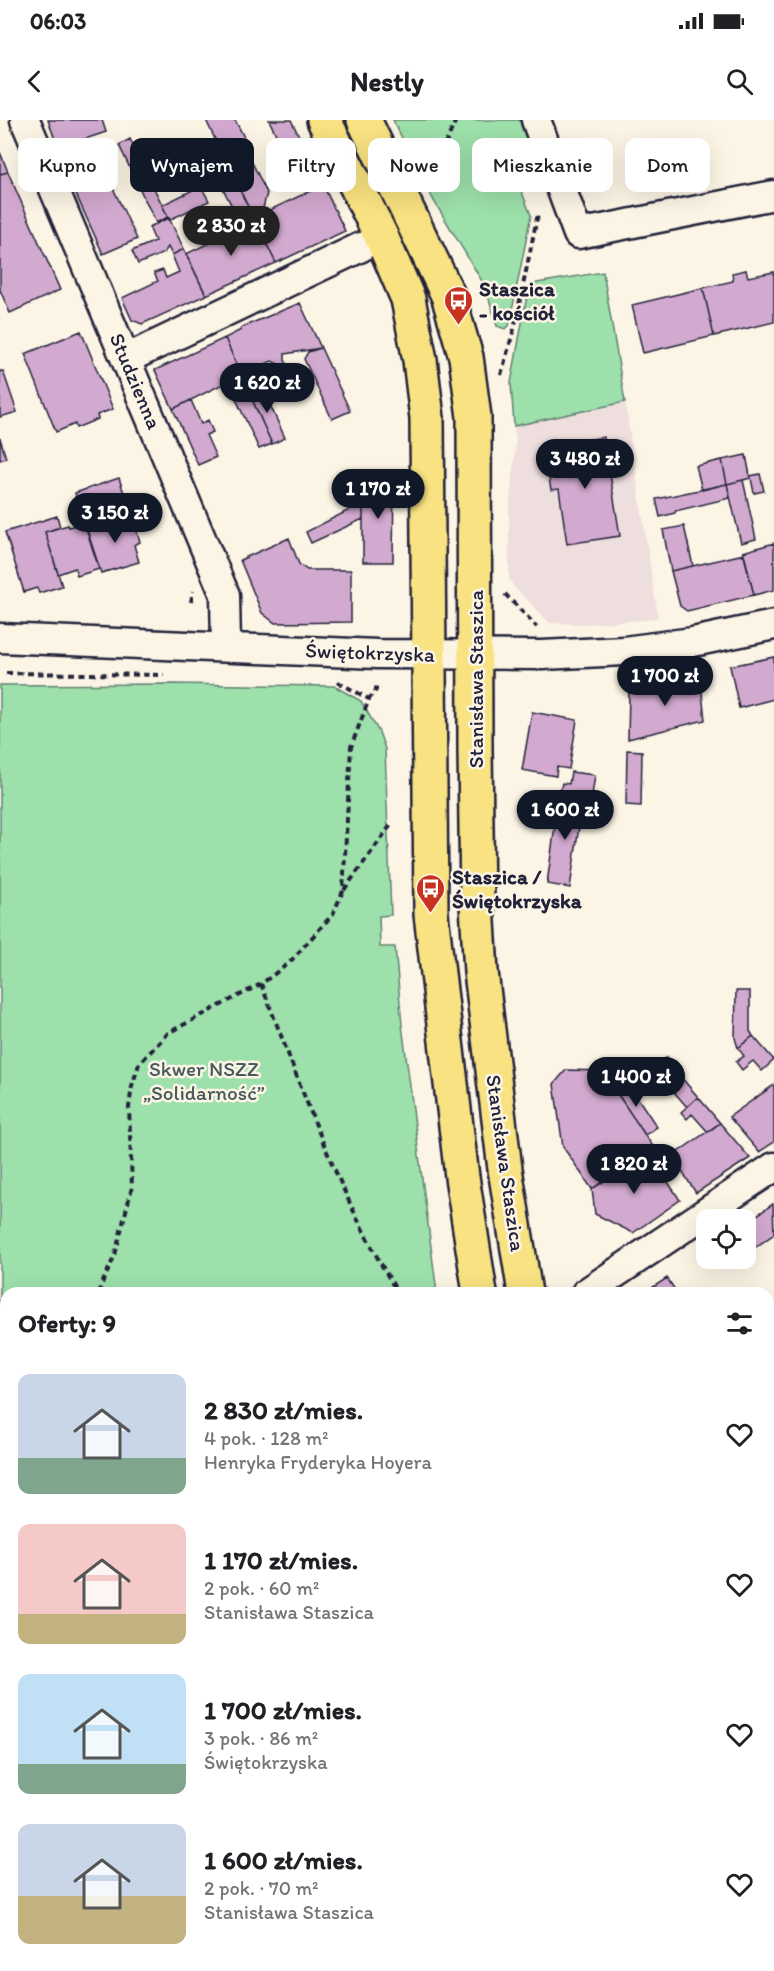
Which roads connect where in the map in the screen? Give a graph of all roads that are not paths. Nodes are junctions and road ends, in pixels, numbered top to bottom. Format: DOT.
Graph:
graph roads {
  1 [pos="26,120"];
  2 [pos="324,120"];
  3 [pos="364,120"];
  4 [pos="536,120"];
  5 [pos="774,195"];
  6 [pos="362,247"];
  7 [pos="126,359"];
  8 [pos="774,625"];
  9 [pos="0,638"];
  10 [pos="226,647"];
  11 [pos="428,654"];
  12 [pos="475,655"];
  13 [pos="774,1167"];
  14 [pos="479,1287"];
  15 [pos="524,1287"];
  16 [pos="594,1287"];
  17 [pos="752,1971"];
  18 [pos="759,1971"];
  1 -- 7 [label="street, Studzienna"];
  2 -- 11 [label="main road, Stanisława Staszica"];
  3 -- 12 [label="main road, Stanisława Staszica"];
  4 -- 5 [label="street"];
  6 -- 7 [label="street"];
  7 -- 10 [label="street, Studzienna"];
  8 -- 12 [label="street, Świętokrzyska"];
  9 -- 10 [label="street, Świętokrzyska"];
  10 -- 11 [label="street, Świętokrzyska"];
  11 -- 12 [label="street, Świętokrzyska"];
  11 -- 14 [label="main road, Stanisława Staszica"];
  12 -- 15 [label="main road, Stanisława Staszica"];
  13 -- 16 [label="street"];
  17 -- 18 [label="street"];
}
